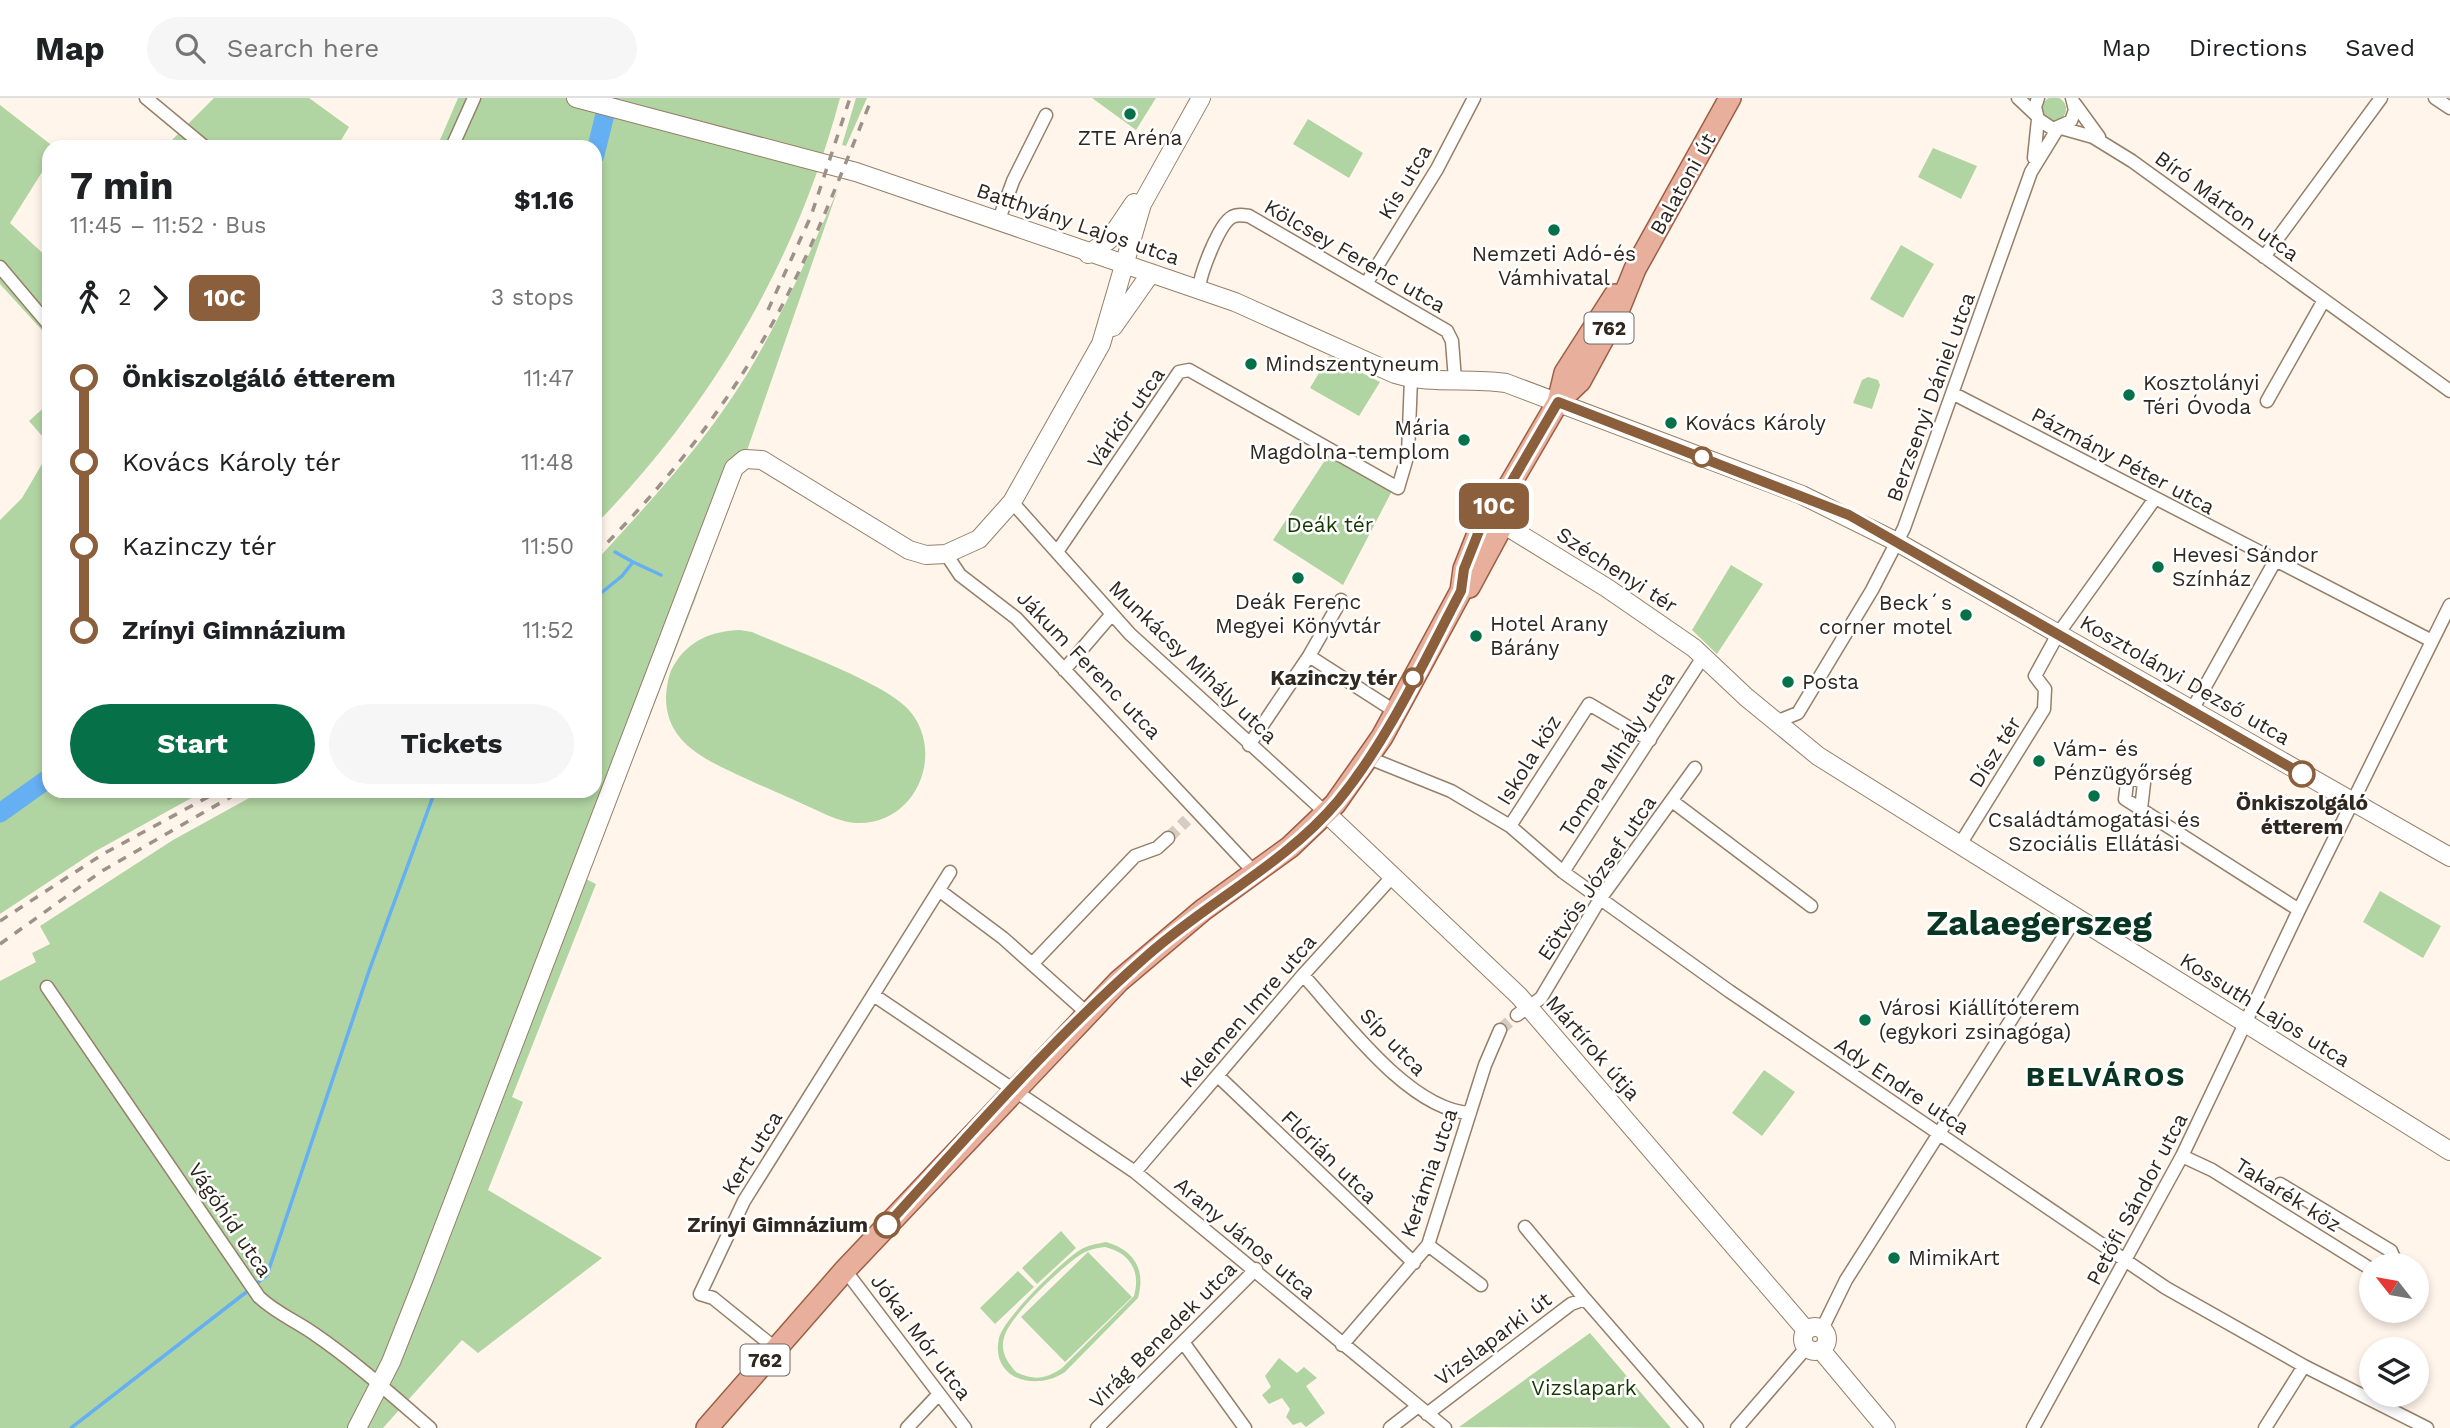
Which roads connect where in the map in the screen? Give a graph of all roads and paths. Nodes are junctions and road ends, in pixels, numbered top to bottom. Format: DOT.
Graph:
graph roads {
  1 [pos="146,98"];
  2 [pos="474,98"];
  3 [pos="576,98"];
  4 [pos="1201,98"];
  5 [pos="1474,98"];
  6 [pos="1730,98"];
  7 [pos="2018,98"];
  8 [pos="2038,98"];
  9 [pos="2381,98"];
  10 [pos="2435,98"];
  11 [pos="2073,100"];
  12 [pos="2450,108"];
  13 [pos="1046,115"];
  14 [pos="2037,117"];
  15 [pos="2060,128"];
  16 [pos="197,140"];
  17 [pos="455,140"];
  18 [pos="2107,144"];
  19 [pos="1161,166"];
  20 [pos="2031,172"];
  21 [pos="998,222"];
  22 [pos="1088,254"];
  23 [pos="2264,257"];
  24 [pos="1124,264"];
  25 [pos="0,267"];
  26 [pos="1635,269"];
  27 [pos="1151,273"];
  28 [pos="1366,284"];
  29 [pos="1199,289"];
  30 [pos="2324,300"];
  31 [pos="42,317"];
  32 [pos="1101,344"];
  33 [pos="1410,379"];
  34 [pos="1455,380"];
  35 [pos="1578,385"];
  36 [pos="2450,391"];
  37 [pos="1954,394"];
  38 [pos="2267,401"];
  39 [pos="1558,402"];
  40 [pos="1598,416"];
  41 [pos="1505,493"];
  42 [pos="2154,500"];
  43 [pos="1012,502"];
  44 [pos="1503,524"];
  45 [pos="1897,542"];
  46 [pos="1057,552"];
  47 [pos="946,554"];
  48 [pos="2275,561"];
  49 [pos="1461,591"];
  50 [pos="1341,600"];
  51 [pos="2450,605"];
  52 [pos="1112,614"];
  53 [pos="2058,634"];
  54 [pos="2432,641"];
  55 [pos="1309,656"];
  56 [pos="1703,657"];
  57 [pos="1064,670"];
  58 [pos="2192,710"];
  59 [pos="1396,712"];
  60 [pos="1776,723"];
  61 [pos="1650,740"];
  62 [pos="1249,745"];
  63 [pos="1369,758"];
  64 [pos="1695,768"];
  65 [pos="1672,801"];
  66 [pos="2351,803"];
  67 [pos="2141,809"];
  68 [pos="1326,813"];
  69 [pos="1510,826"];
  70 [pos="1168,838"];
  71 [pos="1959,846"];
  72 [pos="2450,857"];
  73 [pos="950,872"];
  74 [pos="1563,872"];
  75 [pos="1255,873"];
  76 [pos="1392,877"];
  77 [pos="940,891"];
  78 [pos="1600,899"];
  79 [pos="1811,906"];
  80 [pos="2299,910"];
  81 [pos="2075,919"];
  82 [pos="1033,963"];
  83 [pos="1303,975"];
  84 [pos="47,987"];
  85 [pos="875,996"];
  86 [pos="1524,1012"];
  87 [pos="1087,1013"];
  88 [pos="2246,1027"];
  89 [pos="1500,1030"];
  90 [pos="1218,1076"];
  91 [pos="1013,1089"];
  92 [pos="1467,1113"];
  93 [pos="1937,1133"];
  94 [pos="2450,1151"];
  95 [pos="2182,1157"];
  96 [pos="1135,1172"];
  97 [pos="2280,1184"];
  98 [pos="1525,1227"];
  99 [pos="1428,1245"];
  100 [pos="2391,1253"];
  101 [pos="2359,1262"];
  102 [pos="2126,1263"];
  103 [pos="1414,1264"];
  104 [pos="1256,1269"];
  105 [pos="845,1270"];
  106 [pos="1481,1285"];
  107 [pos="1585,1299"];
  108 [pos="1814,1339"];
  109 [pos="1182,1342"];
  110 [pos="1342,1345"];
  111 [pos="775,1349"];
  112 [pos="2304,1366"];
  113 [pos="380,1385"];
  114 [pos="939,1394"];
  115 [pos="1422,1410"];
  116 [pos="357,1428"];
  117 [pos="430,1428"];
  118 [pos="707,1428"];
  119 [pos="907,1428"];
  120 [pos="965,1428"];
  121 [pos="1097,1428"];
  122 [pos="1245,1428"];
  123 [pos="1390,1428"];
  124 [pos="1445,1428"];
  125 [pos="1697,1428"];
  126 [pos="1737,1428"];
  127 [pos="1886,1428"];
  128 [pos="2033,1428"];
  129 [pos="2265,1428"];
  130 [pos="2427,1428"];
  1 -- 16 [label="street"];
  2 -- 17 [label="street"];
  3 -- 21 [label="street, Batthyány Lajos utca"];
  4 -- 19 [label="street"];
  5 -- 28 [label="street, Kis utca"];
  6 -- 26 [label="main road, Balatoni út / 762"];
  7 -- 14 [label="street"];
  8 -- 14 [label="street, Berzsenyi Dániel utca"];
  9 -- 23 [label="street"];
  10 -- 12 [label="street"];
  11 -- 15 [label="street, Berzsenyi Dániel utca"];
  11 -- 18 [label="street, Bíró Márton utca"];
  13 -- 21 [label="street"];
  14 -- 15 [label="street, Bíró Márton utca"];
  14 -- 20 [label="street, Berzsenyi Dániel utca"];
  15 -- 18 [label="street, Bíró Márton utca"];
  15 -- 20 [label="street, Berzsenyi Dániel utca"];
  18 -- 23 [label="street, Bíró Márton utca"];
  19 -- 22 [label="street"];
  19 -- 24 [label="street"];
  20 -- 37 [label="street, Berzsenyi Dániel utca"];
  21 -- 22 [label="street, Batthyány Lajos utca"];
  22 -- 24 [label="street, Batthyány Lajos utca"];
  23 -- 30 [label="street, Bíró Márton utca"];
  24 -- 27 [label="street, Batthyány Lajos utca"];
  24 -- 32 [label="street"];
  25 -- 31 [label="street"];
  26 -- 35 [label="main road, Balatoni út / 762"];
  26 -- 39 [label="main road, Balatoni út / 762"];
  27 -- 29 [label="street, Batthyány Lajos utca"];
  27 -- 32 [label="street"];
  28 -- 29 [label="street, Kölcsey Ferenc utca"];
  28 -- 34 [label="street, Kölcsey Ferenc utca"];
  29 -- 33 [label="street, Batthyány Lajos utca"];
  30 -- 36 [label="street, Bíró Márton utca"];
  30 -- 38 [label="street"];
  32 -- 43 [label="street"];
  33 -- 34 [label="street, Batthyány Lajos utca"];
  33 -- 46 [label="street, Várkör utca"];
  34 -- 39 [label="street, Batthyány Lajos utca"];
  35 -- 39 [label="main road, Balatoni út / 762"];
  35 -- 40 [label="street"];
  37 -- 42 [label="street, Pázmány Péter utca"];
  37 -- 45 [label="street, Berzsenyi Dániel utca"];
  39 -- 40 [label="street, Batthyány Lajos utca"];
  39 -- 41 [label="main road, 762"];
  40 -- 45 [label="street, Kosztolányi Dezső utca"];
  41 -- 44 [label="main road"];
  41 -- 49 [label="main road, 762"];
  42 -- 48 [label="street, Pázmány Péter utca"];
  42 -- 53 [label="street"];
  43 -- 46 [label="street, Munkácsy Mihály utca"];
  43 -- 47 [label="street"];
  44 -- 49 [label="main road, 762"];
  44 -- 56 [label="street, Széchenyi tér"];
  45 -- 53 [label="street, Kosztolányi Dezső utca"];
  45 -- 60 [label="street, Berzsenyi Dániel utca"];
  46 -- 52 [label="street, Munkácsy Mihály utca"];
  47 -- 57 [label="street, Jákum Ferenc utca"];
  47 -- 113 [label="street"];
  48 -- 54 [label="street, Pázmány Péter utca"];
  48 -- 58 [label="street"];
  49 -- 59 [label="main road, 762"];
  50 -- 55 [label="street"];
  51 -- 54 [label="street, Petőfi Sándor utca"];
  52 -- 57 [label="street"];
  52 -- 62 [label="street, Munkácsy Mihály utca"];
  53 -- 58 [label="street, Kosztolányi Dezső utca"];
  53 -- 71 [label="street, Dísz tér"];
  54 -- 66 [label="street, Petőfi Sándor utca"];
  55 -- 59 [label="street"];
  55 -- 62 [label="street"];
  56 -- 60 [label="street, Széchenyi tér"];
  56 -- 61 [label="street, Tompa Mihály utca"];
  57 -- 75 [label="street, Jákum Ferenc utca"];
  58 -- 66 [label="street, Kosztolányi Dezső utca"];
  59 -- 63 [label="main road, 762"];
  60 -- 71 [label="street, Kossuth Lajos utca"];
  61 -- 69 [label="street, Iskola köz"];
  61 -- 74 [label="street, Tompa Mihály utca"];
  62 -- 68 [label="street, Munkácsy Mihály utca"];
  63 -- 68 [label="main road, 762"];
  63 -- 69 [label="street, Ady Endre utca"];
  64 -- 65 [label="street, Eötvös József utca"];
  65 -- 78 [label="street, Eötvös József utca"];
  65 -- 79 [label="street"];
  66 -- 72 [label="street, Kosztolányi Dezső utca"];
  66 -- 80 [label="street, Petőfi Sándor utca"];
  67 -- 80 [label="street"];
  68 -- 75 [label="main road, 762"];
  68 -- 76 [label="street, Mártírok útja"];
  69 -- 74 [label="street, Ady Endre utca"];
  70 -- 82 [label="street"];
  71 -- 81 [label="street, Kossuth Lajos utca"];
  73 -- 77 [label="street, Kert utca"];
  74 -- 78 [label="street, Ady Endre utca"];
  75 -- 87 [label="main road, 762"];
  76 -- 83 [label="street, Kelemen Imre utca"];
  76 -- 86 [label="street, Mártírok útja"];
  77 -- 82 [label="street"];
  77 -- 85 [label="street, Kert utca"];
  78 -- 86 [label="street, Eötvös József utca"];
  78 -- 93 [label="street, Ady Endre utca"];
  80 -- 88 [label="street, Petőfi Sándor utca"];
  81 -- 88 [label="street, Kossuth Lajos utca"];
  81 -- 93 [label="street"];
  82 -- 87 [label="street"];
  83 -- 90 [label="street, Kelemen Imre utca"];
  83 -- 92 [label="street, Síp utca"];
  84 -- 113 [label="street, Vágóhíd utca"];
  85 -- 91 [label="street"];
  85 -- 111 [label="street, Kert utca"];
  86 -- 108 [label="street, Mártírok útja"];
  87 -- 91 [label="main road, 762"];
  88 -- 94 [label="street, Kossuth Lajos utca"];
  88 -- 95 [label="street, Petőfi Sándor utca"];
  89 -- 92 [label="street, Kerámia utca"];
  90 -- 96 [label="street, Kelemen Imre utca"];
  90 -- 103 [label="street, Flórián utca"];
  91 -- 96 [label="street, Arany János utca"];
  91 -- 105 [label="main road, 762"];
  92 -- 99 [label="street, Kerámia utca"];
  93 -- 102 [label="street, Ady Endre utca"];
  93 -- 108 [label="street"];
  95 -- 101 [label="street, Takarék köz"];
  95 -- 102 [label="street, Petőfi Sándor utca"];
  96 -- 104 [label="street, Arany János utca"];
  97 -- 100 [label="street, Takarék köz"];
  98 -- 107 [label="street, Vizslaparki út"];
  99 -- 103 [label="street, Kerámia utca"];
  99 -- 106 [label="street"];
  102 -- 112 [label="street, Ady Endre utca"];
  102 -- 128 [label="street, Petőfi Sándor utca"];
  103 -- 110 [label="street, Kerámia utca"];
  104 -- 109 [label="street, Virág Benedek utca"];
  104 -- 110 [label="street, Arany János utca"];
  105 -- 111 [label="main road, 762"];
  105 -- 114 [label="street, Jókai Mór utca"];
  107 -- 115 [label="street, Vizslaparki út"];
  107 -- 125 [label="street, Vizslaparki út"];
  108 -- 126 [label="street"];
  108 -- 127 [label="street, Mártírok útja"];
  109 -- 121 [label="street, Virág Benedek utca"];
  109 -- 122 [label="street"];
  110 -- 115 [label="street, Arany János utca"];
  111 -- 118 [label="main road, 762"];
  112 -- 129 [label="street"];
  112 -- 130 [label="street, Ady Endre utca"];
  113 -- 116 [label="street"];
  113 -- 117 [label="street, Vágóhíd utca"];
  114 -- 119 [label="street"];
  114 -- 120 [label="street, Jókai Mór utca"];
  115 -- 123 [label="street, Vizslaparki út"];
  115 -- 124 [label="street, Arany János utca"];
}
